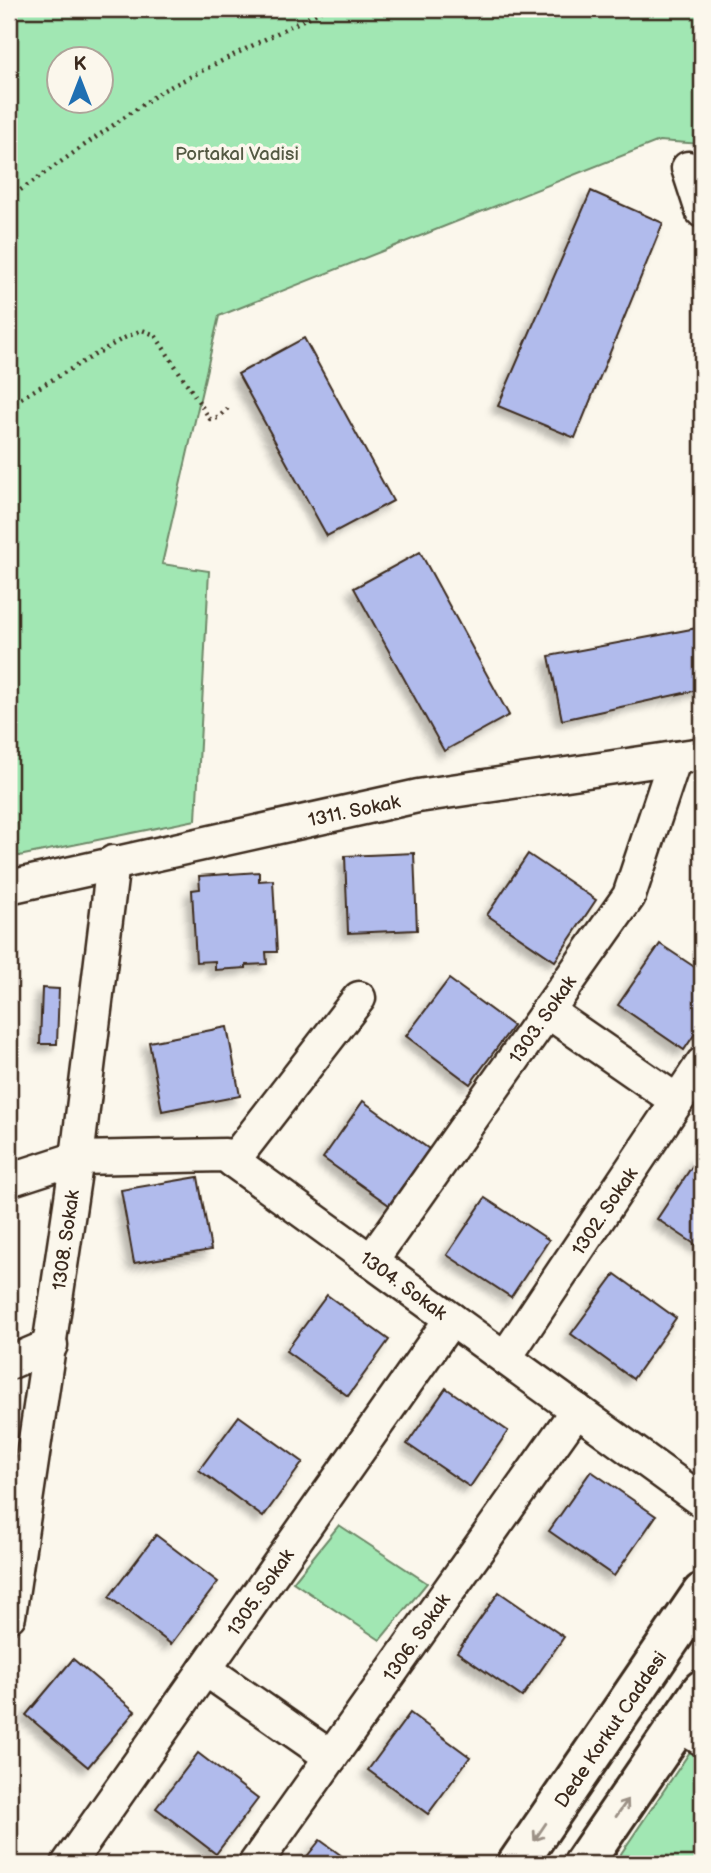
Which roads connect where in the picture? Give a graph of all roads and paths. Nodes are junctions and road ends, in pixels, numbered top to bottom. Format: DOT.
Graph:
graph roads {
  1 [pos="325,9"];
  2 [pos="688,168"];
  3 [pos="9,198"];
  4 [pos="702,211"];
  5 [pos="9,405"];
  6 [pos="230,406"];
  7 [pos="688,756"];
  8 [pos="113,862"];
  9 [pos="9,887"];
  10 [pos="359,998"];
  11 [pos="547,1011"];
  12 [pos="702,1064"];
  13 [pos="677,1101"];
  14 [pos="77,1158"];
  15 [pos="233,1161"];
  16 [pos="9,1180"];
  17 [pos="372,1261"];
  18 [pos="451,1319"];
  19 [pos="51,1345"];
  20 [pos="505,1358"];
  21 [pos="9,1363"];
  22 [pos="577,1410"];
  23 [pos="702,1501"];
  24 [pos="702,1593"];
  25 [pos="9,1616"];
  26 [pos="205,1669"];
  27 [pos="702,1690"];
  28 [pos="691,1732"];
  29 [pos="331,1757"];
  30 [pos="68,1864"];
  31 [pos="256,1864"];
  32 [pos="517,1864"];
  33 [pos="583,1864"];
  1 -- 3 [label="path"];
  2 -- 4 [label="street"];
  5 -- 6 [label="path"];
  7 -- 8 [label="street, 1311. Sokak"];
  7 -- 11 [label="street, 1303. Sokak"];
  8 -- 9 [label="street, 1311. Sokak"];
  8 -- 14 [label="street, 1308. Sokak"];
  10 -- 15 [label="street"];
  11 -- 13 [label="street"];
  11 -- 17 [label="street, 1303. Sokak"];
  12 -- 13 [label="street, 1302. Sokak"];
  13 -- 20 [label="street, 1302. Sokak"];
  14 -- 15 [label="street, 1304. Sokak"];
  14 -- 16 [label="street, 1304. Sokak"];
  14 -- 19 [label="street, 1308. Sokak"];
  15 -- 17 [label="street, 1304. Sokak"];
  17 -- 18 [label="street, 1304. Sokak"];
  18 -- 20 [label="street, 1304. Sokak"];
  18 -- 26 [label="street, 1305. Sokak"];
  19 -- 21 [label="street"];
  19 -- 25 [label="street, 1308. Sokak"];
  20 -- 22 [label="street, 1304. Sokak"];
  22 -- 23 [label="street, 1304. Sokak"];
  22 -- 29 [label="street, 1306. Sokak"];
  24 -- 32 [label="main road, Dede Korkut Caddesi, one-way"];
  26 -- 29 [label="street"];
  26 -- 30 [label="street, 1305. Sokak"];
  27 -- 28 [label="main road"];
  33 -- 28 [label="main road, one-way"];
  29 -- 31 [label="street, 1306. Sokak"];
}
